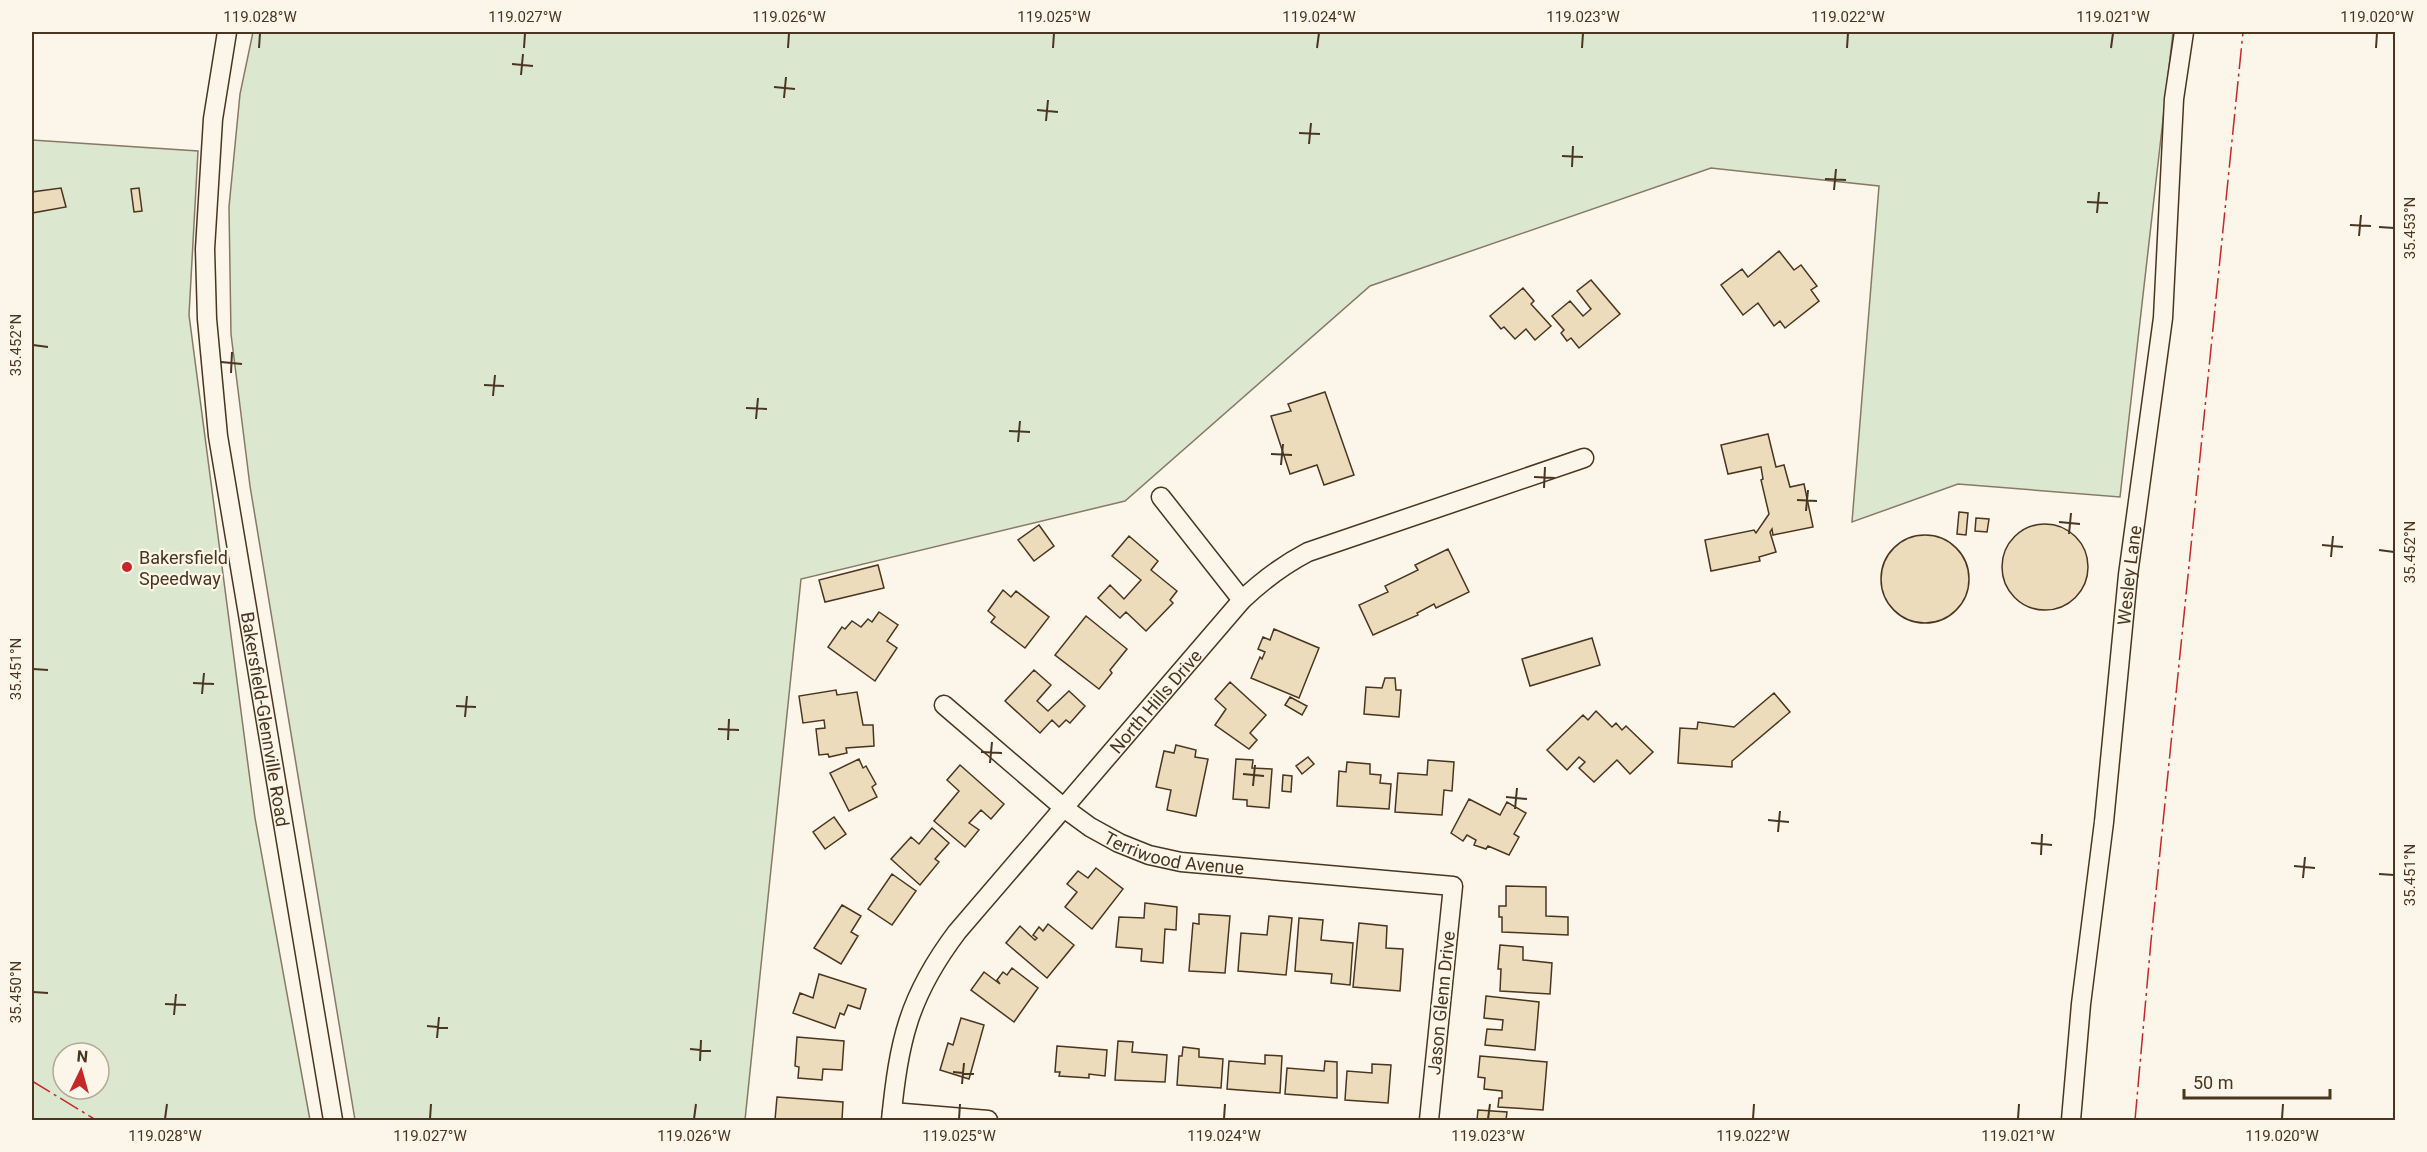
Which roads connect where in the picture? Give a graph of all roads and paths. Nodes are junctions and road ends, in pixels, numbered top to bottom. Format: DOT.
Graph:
graph roads {
  1 [pos="227,32"];
  2 [pos="2184,32"];
  3 [pos="1584,458"];
  4 [pos="1161,497"];
  5 [pos="1242,600"];
  6 [pos="944,705"];
  7 [pos="1064,808"];
  8 [pos="1453,886"];
  9 [pos="891,1116"];
  10 [pos="333,1120"];
  11 [pos="988,1120"];
  12 [pos="1429,1120"];
  13 [pos="2071,1120"];
  1 -- 10 [label="street, Bakersfield-Glennville Road"];
  2 -- 13 [label="street, Wesley Lane"];
  3 -- 5 [label="street, North Hills Drive"];
  4 -- 5 [label="street"];
  5 -- 7 [label="street, North Hills Drive"];
  6 -- 7 [label="street, Terriwood Avenue"];
  7 -- 8 [label="street, Terriwood Avenue"];
  7 -- 9 [label="street, North Hills Drive"];
  8 -- 12 [label="street, Jason Glenn Drive"];
  9 -- 11 [label="street"];
}
